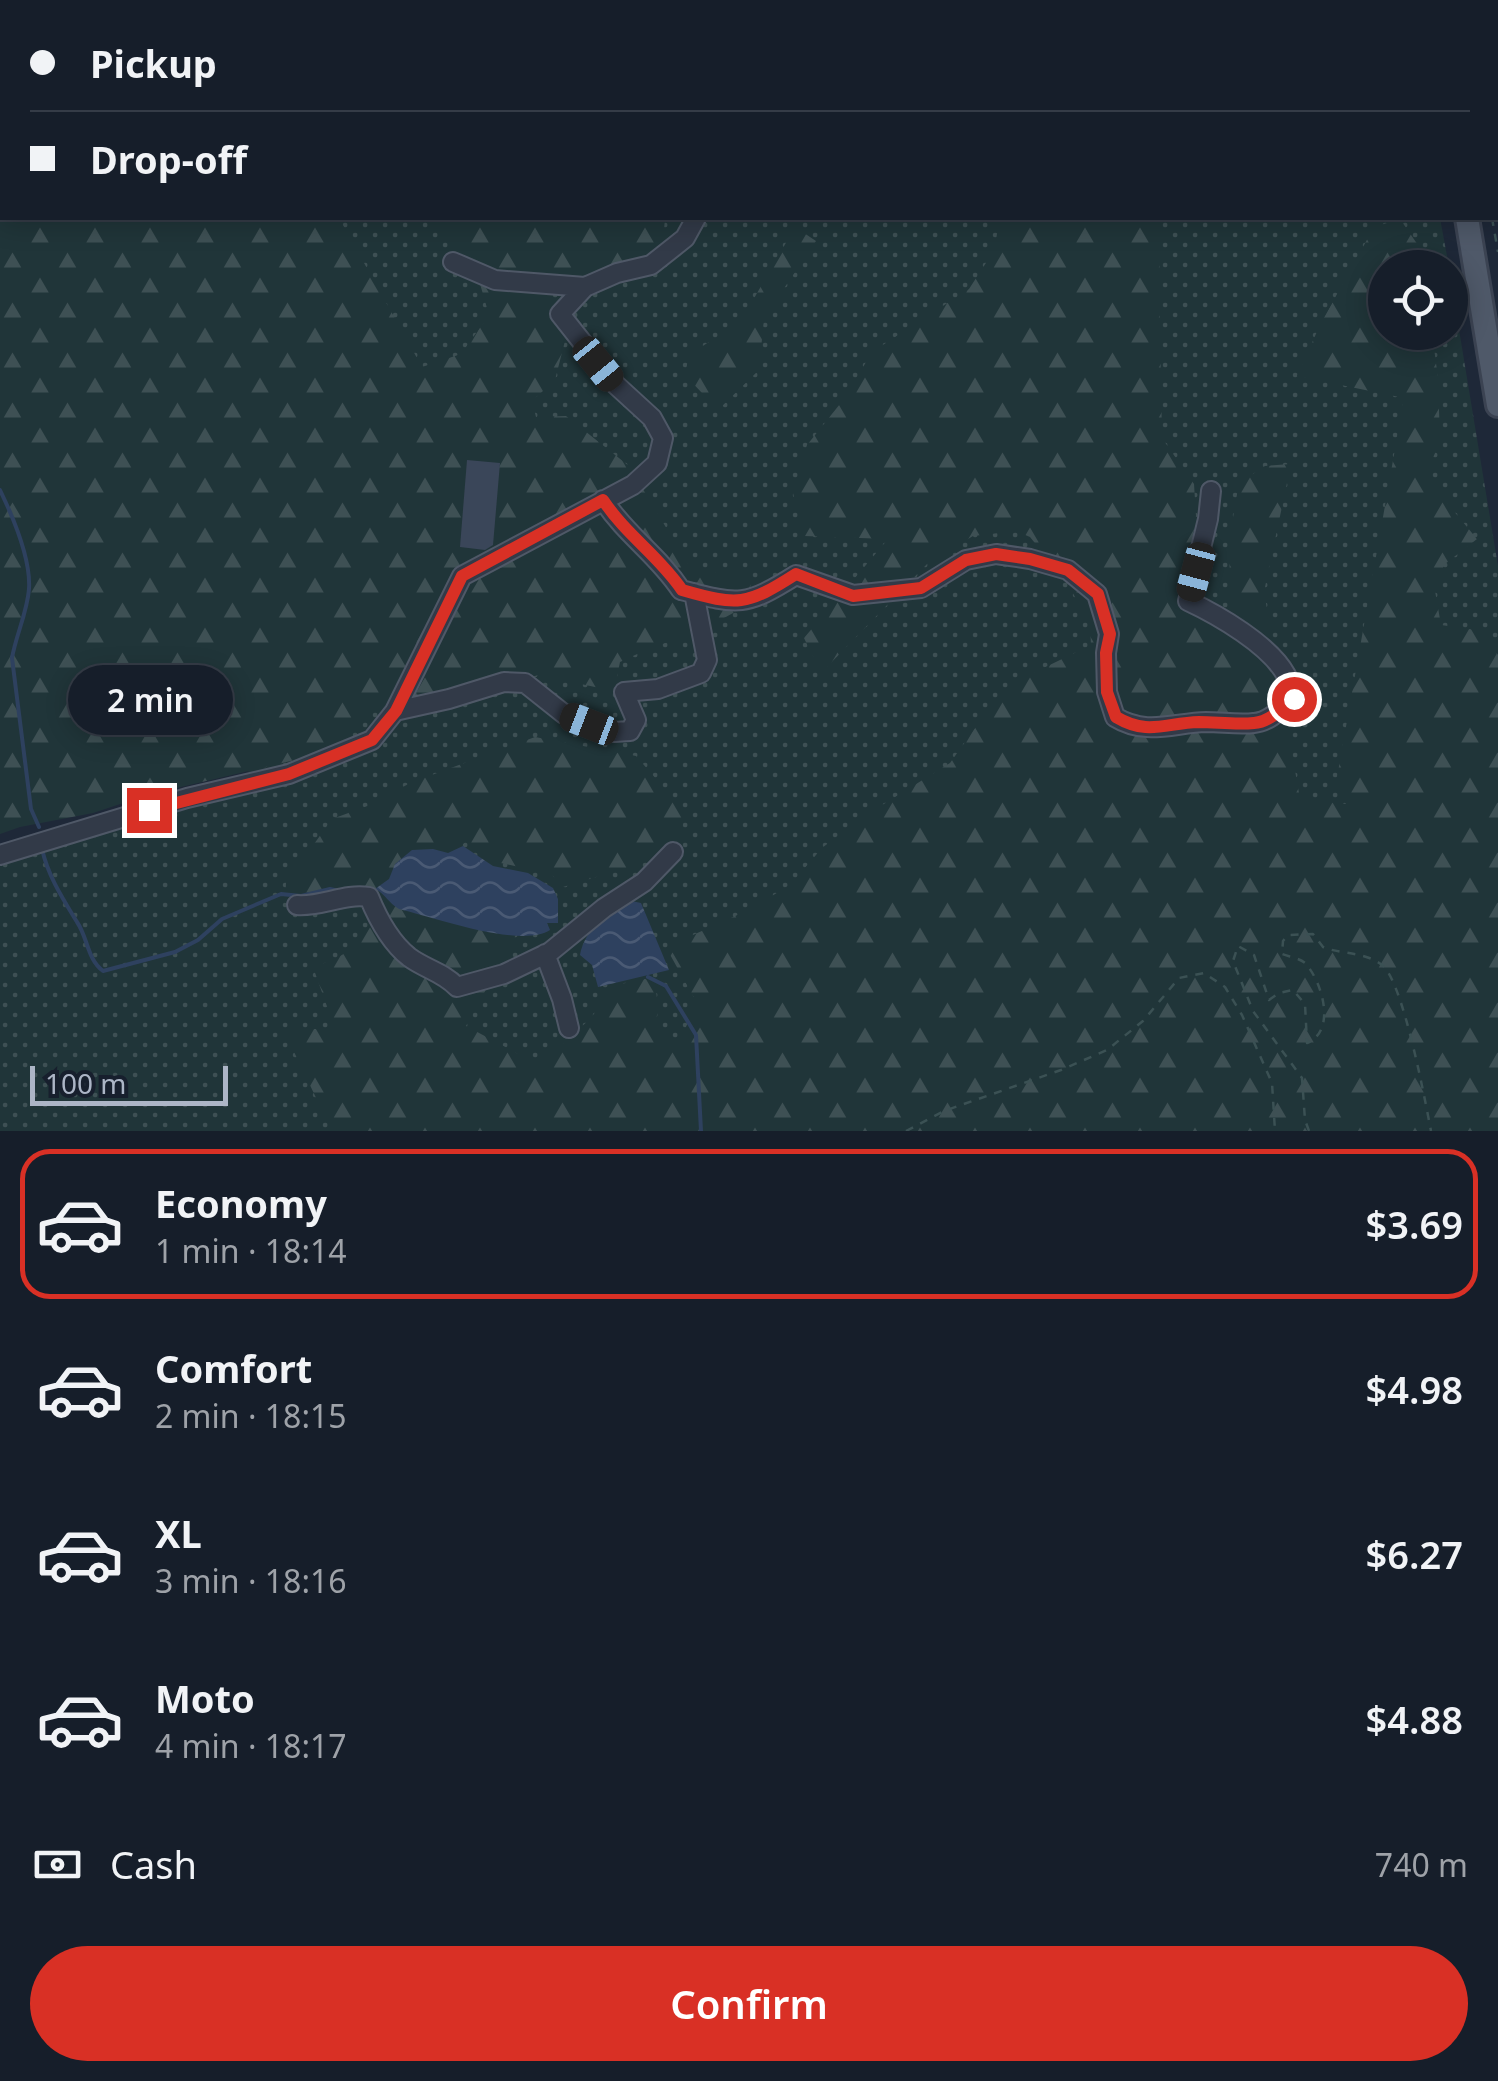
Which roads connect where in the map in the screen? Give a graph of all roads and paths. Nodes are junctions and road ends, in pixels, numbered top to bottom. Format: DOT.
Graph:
graph roads {
  1 [pos="695,220"];
  2 [pos="1467,220"];
  3 [pos="1492,220"];
  4 [pos="1498,252"];
  5 [pos="454,262"];
  6 [pos="584,287"];
  7 [pos="1498,405"];
  8 [pos="1212,491"];
  9 [pos="603,500"];
  10 [pos="694,594"];
  11 [pos="396,711"];
  12 [pos="673,852"];
  13 [pos="0,855"];
  14 [pos="297,904"];
  15 [pos="545,954"];
  16 [pos="569,1028"];
  17 [pos="906,1131"];
  18 [pos="1275,1131"];
  19 [pos="1309,1131"];
  20 [pos="1431,1131"];
  1 -- 6 [label="lane"];
  2 -- 7 [label="main road"];
  3 -- 4 [label="path"];
  5 -- 6 [label="lane"];
  6 -- 9 [label="lane"];
  8 -- 10 [label="lane"];
  9 -- 10 [label="lane"];
  9 -- 11 [label="lane"];
  10 -- 11 [label="lane"];
  11 -- 13 [label="lane"];
  12 -- 15 [label="lane"];
  14 -- 15 [label="lane"];
  15 -- 16 [label="lane"];
  17 -- 18 [label="path"];
  19 -- 20 [label="path"];
}
